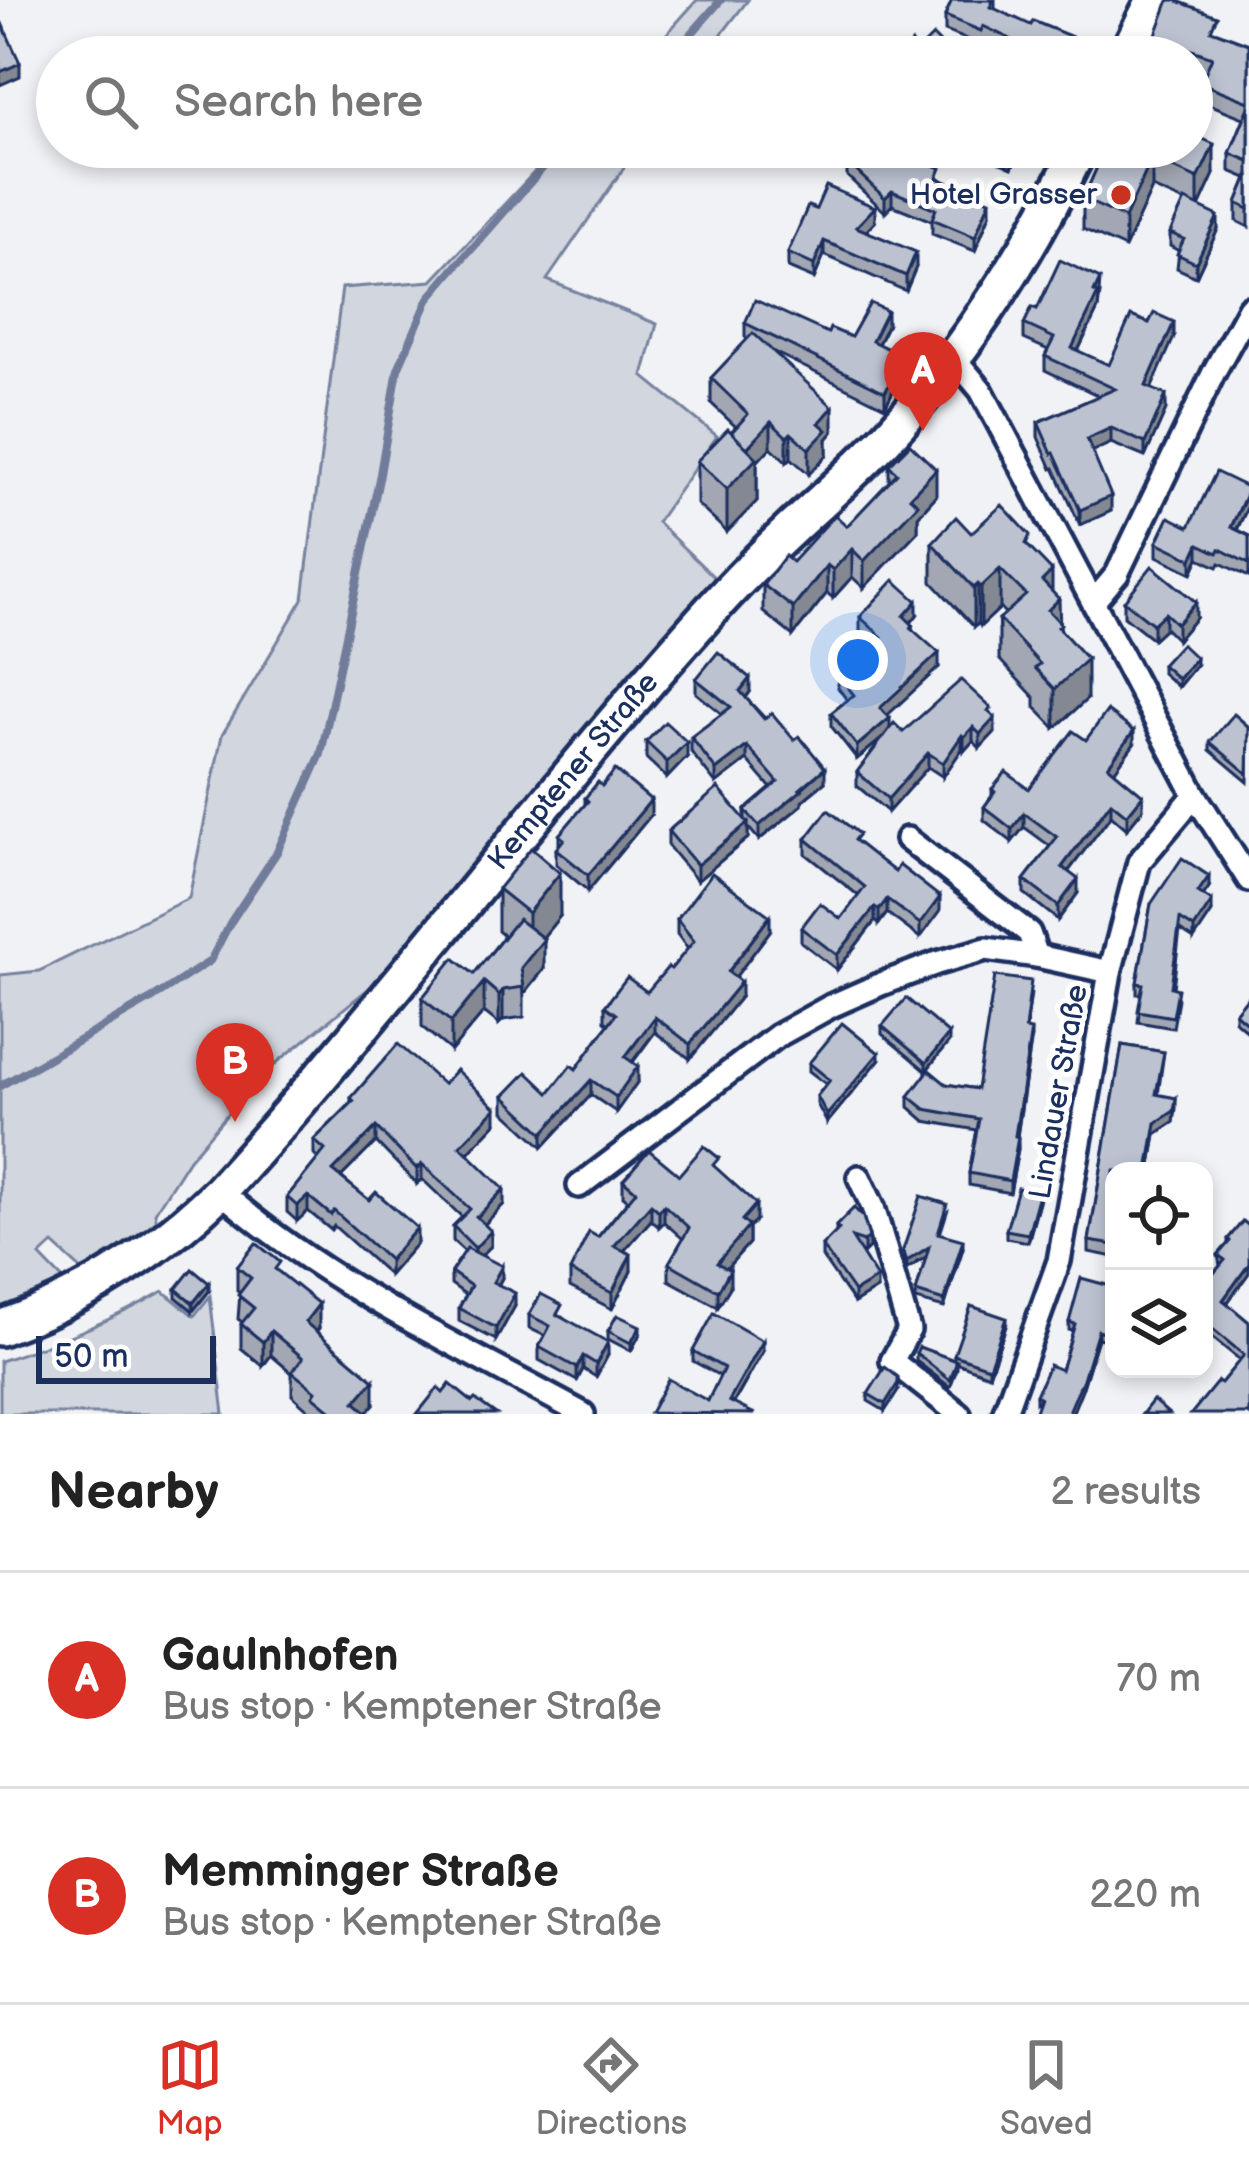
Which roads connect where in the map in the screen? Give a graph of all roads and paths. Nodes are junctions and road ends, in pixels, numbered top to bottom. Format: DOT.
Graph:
graph roads {
  1 [pos="1154,0"];
  2 [pos="1136,36"];
  3 [pos="1069,168"];
  4 [pos="1249,308"];
  5 [pos="954,358"];
  6 [pos="1095,600"];
  7 [pos="1195,795"];
  8 [pos="907,839"];
  9 [pos="1249,880"];
  10 [pos="1037,956"];
  11 [pos="1110,972"];
  12 [pos="859,1177"];
  13 [pos="579,1186"];
  14 [pos="220,1190"];
  15 [pos="0,1328"];
  16 [pos="584,1414"];
  17 [pos="959,1414"];
  18 [pos="1004,1414"];
  1 -- 2 [label="street"];
  3 -- 5 [label="street, Kemptener Straße"];
  4 -- 6 [label="street"];
  5 -- 6 [label="street"];
  5 -- 14 [label="street, Kemptener Straße"];
  6 -- 7 [label="street"];
  7 -- 9 [label="street"];
  7 -- 11 [label="street, Lindauer Straße"];
  8 -- 10 [label="street"];
  10 -- 11 [label="street"];
  10 -- 13 [label="street"];
  11 -- 18 [label="street, Lindauer Straße"];
  12 -- 17 [label="street"];
  14 -- 15 [label="street, Kemptener Straße"];
  14 -- 16 [label="street"];
}
